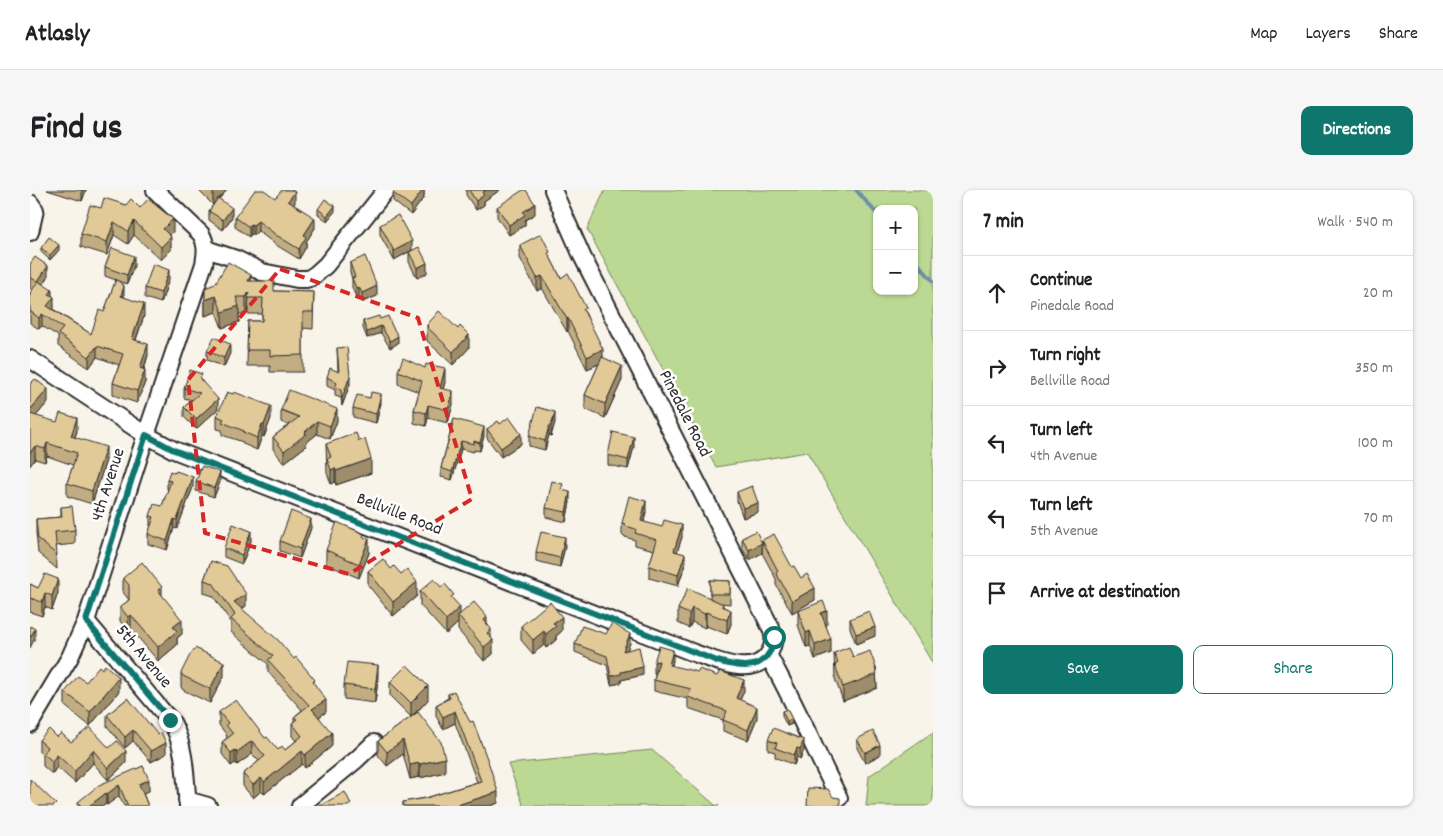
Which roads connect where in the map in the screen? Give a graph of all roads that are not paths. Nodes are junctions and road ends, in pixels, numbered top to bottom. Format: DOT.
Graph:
graph roads {
  1 [pos="155,190"];
  2 [pos="386,190"];
  3 [pos="553,190"];
  4 [pos="30,203"];
  5 [pos="30,232"];
  6 [pos="206,249"];
  7 [pos="30,358"];
  8 [pos="146,435"];
  9 [pos="86,621"];
  10 [pos="768,656"];
  11 [pos="30,724"];
  12 [pos="374,743"];
  13 [pos="839,798"];
  14 [pos="188,803"];
  15 [pos="208,806"];
  16 [pos="300,806"];
  1 -- 6 [label="street"];
  2 -- 6 [label="street"];
  3 -- 10 [label="street, Pinedale Road"];
  4 -- 5 [label="street"];
  6 -- 8 [label="street, 4th Avenue"];
  7 -- 8 [label="street, Bellville Road"];
  8 -- 9 [label="street, 4th Avenue"];
  8 -- 10 [label="street, Bellville Road"];
  9 -- 11 [label="street, 4th Avenue"];
  9 -- 14 [label="street, 5th Avenue"];
  10 -- 13 [label="street"];
  12 -- 16 [label="street"];
  14 -- 15 [label="street"];
}
